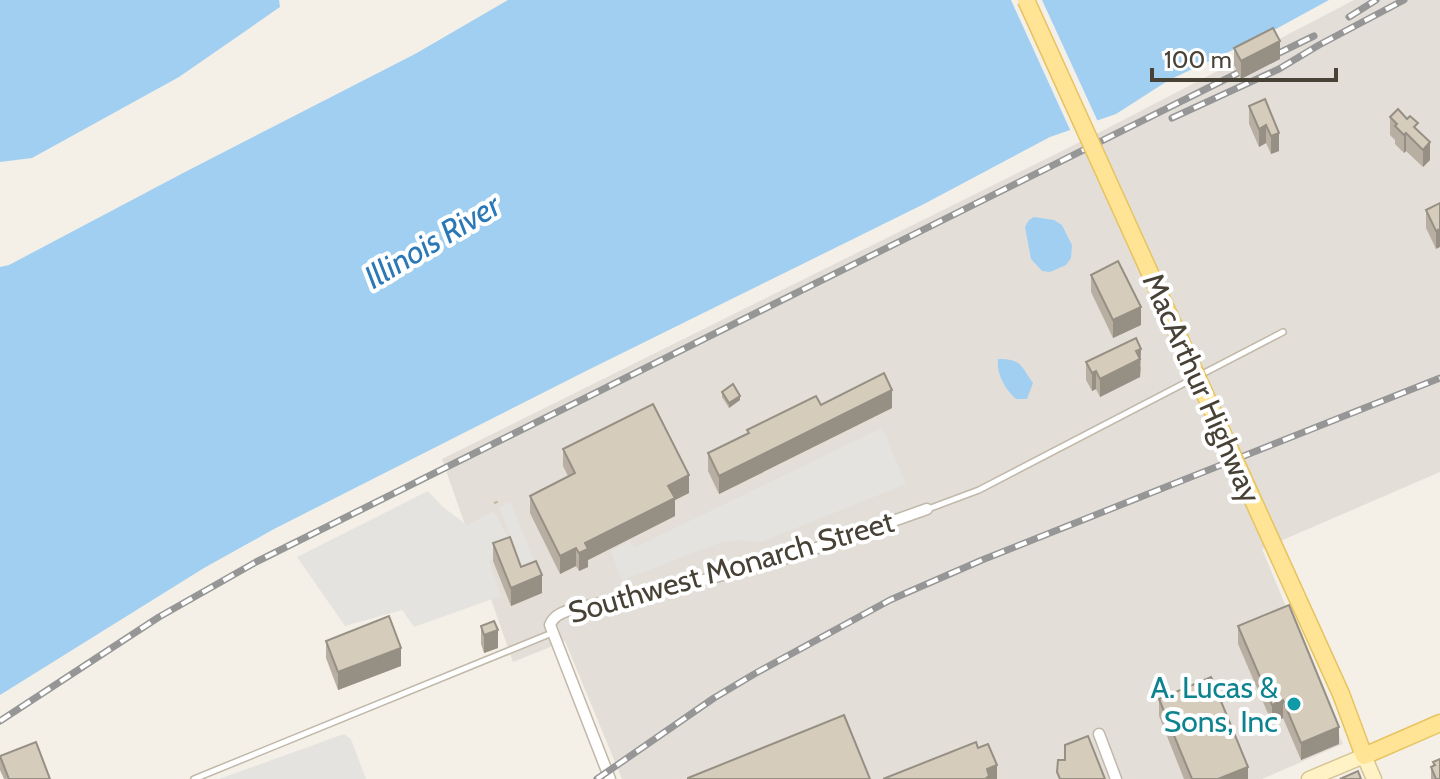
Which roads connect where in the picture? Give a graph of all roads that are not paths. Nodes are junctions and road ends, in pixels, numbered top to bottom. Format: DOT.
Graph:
graph roads {
  1 [pos="1026,0"];
  2 [pos="1283,332"];
  3 [pos="927,509"];
  4 [pos="553,633"];
  5 [pos="1440,723"];
  6 [pos="1099,734"];
  7 [pos="1364,756"];
  8 [pos="194,779"];
  9 [pos="610,779"];
  10 [pos="1116,779"];
  11 [pos="1309,779"];
  12 [pos="1374,779"];
  1 -- 7 [label="main road, MacArthur Highway, bridge"];
  2 -- 3 [label="lane"];
  3 -- 4 [label="street, Southwest Monarch Street"];
  4 -- 8 [label="lane, Southwest Monarch Street"];
  4 -- 9 [label="street"];
  5 -- 7 [label="main road"];
  6 -- 10 [label="street"];
  7 -- 11 [label="main road"];
  7 -- 12 [label="main road, MacArthur Highway"];
}
